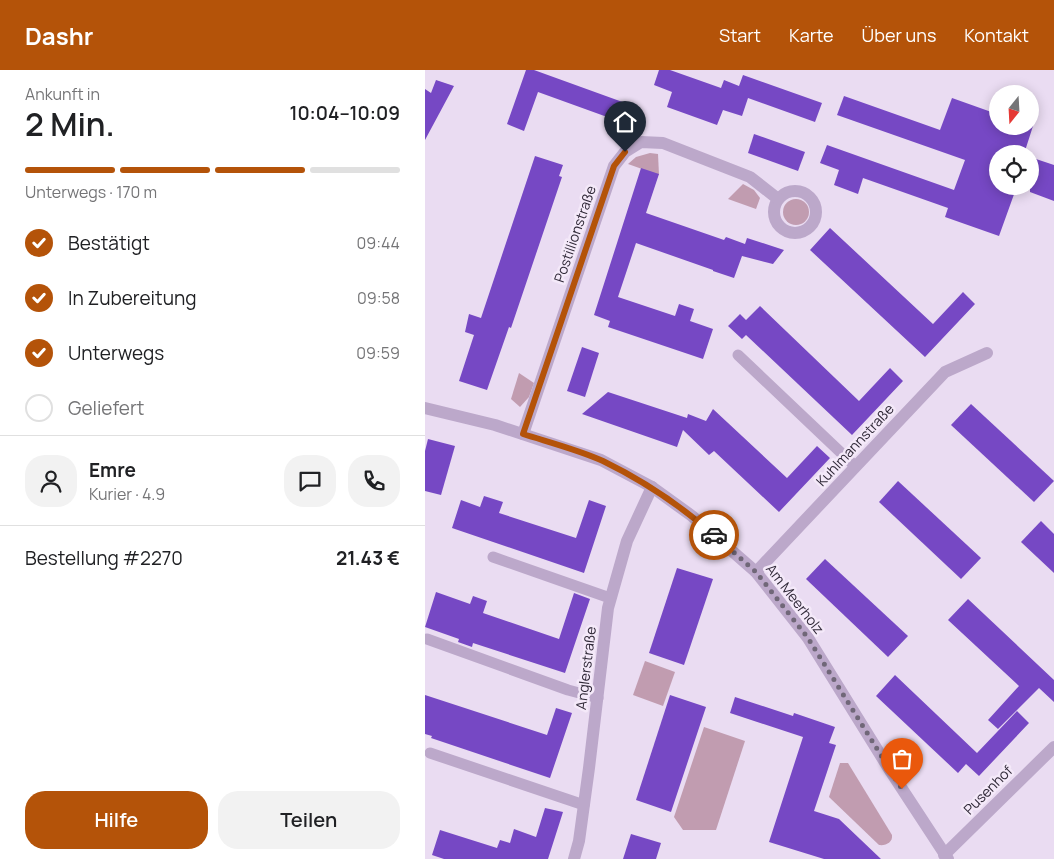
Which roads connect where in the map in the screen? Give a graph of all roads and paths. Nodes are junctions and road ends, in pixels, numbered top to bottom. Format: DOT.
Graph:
graph roads {
  1 [pos="779,199"];
  2 [pos="987,353"];
  3 [pos="738,355"];
  4 [pos="425,408"];
  5 [pos="523,434"];
  6 [pos="855,466"];
  7 [pos="652,487"];
  8 [pos="493,557"];
  9 [pos="756,572"];
  10 [pos="610,598"];
  11 [pos="427,639"];
  12 [pos="598,698"];
  13 [pos="1054,747"];
  14 [pos="430,753"];
  15 [pos="584,805"];
  16 [pos="946,857"];
  17 [pos="574,859"];
  1 -- 5 [label="street, Postillionstraße"];
  2 -- 6 [label="street, Kuhlmannstraße"];
  3 -- 6 [label="lane"];
  4 -- 5 [label="street, Am Meerholz"];
  5 -- 7 [label="street, Am Meerholz"];
  6 -- 9 [label="street, Kuhlmannstraße"];
  7 -- 9 [label="street, Am Meerholz"];
  7 -- 10 [label="street, Anglerstraße"];
  8 -- 10 [label="lane"];
  9 -- 16 [label="street, Am Meerholz"];
  10 -- 12 [label="street, Anglerstraße"];
  11 -- 12 [label="lane"];
  12 -- 15 [label="street, Anglerstraße"];
  13 -- 16 [label="street, Pusenhof"];
  14 -- 15 [label="lane"];
  15 -- 17 [label="street, Anglerstraße"];
}
